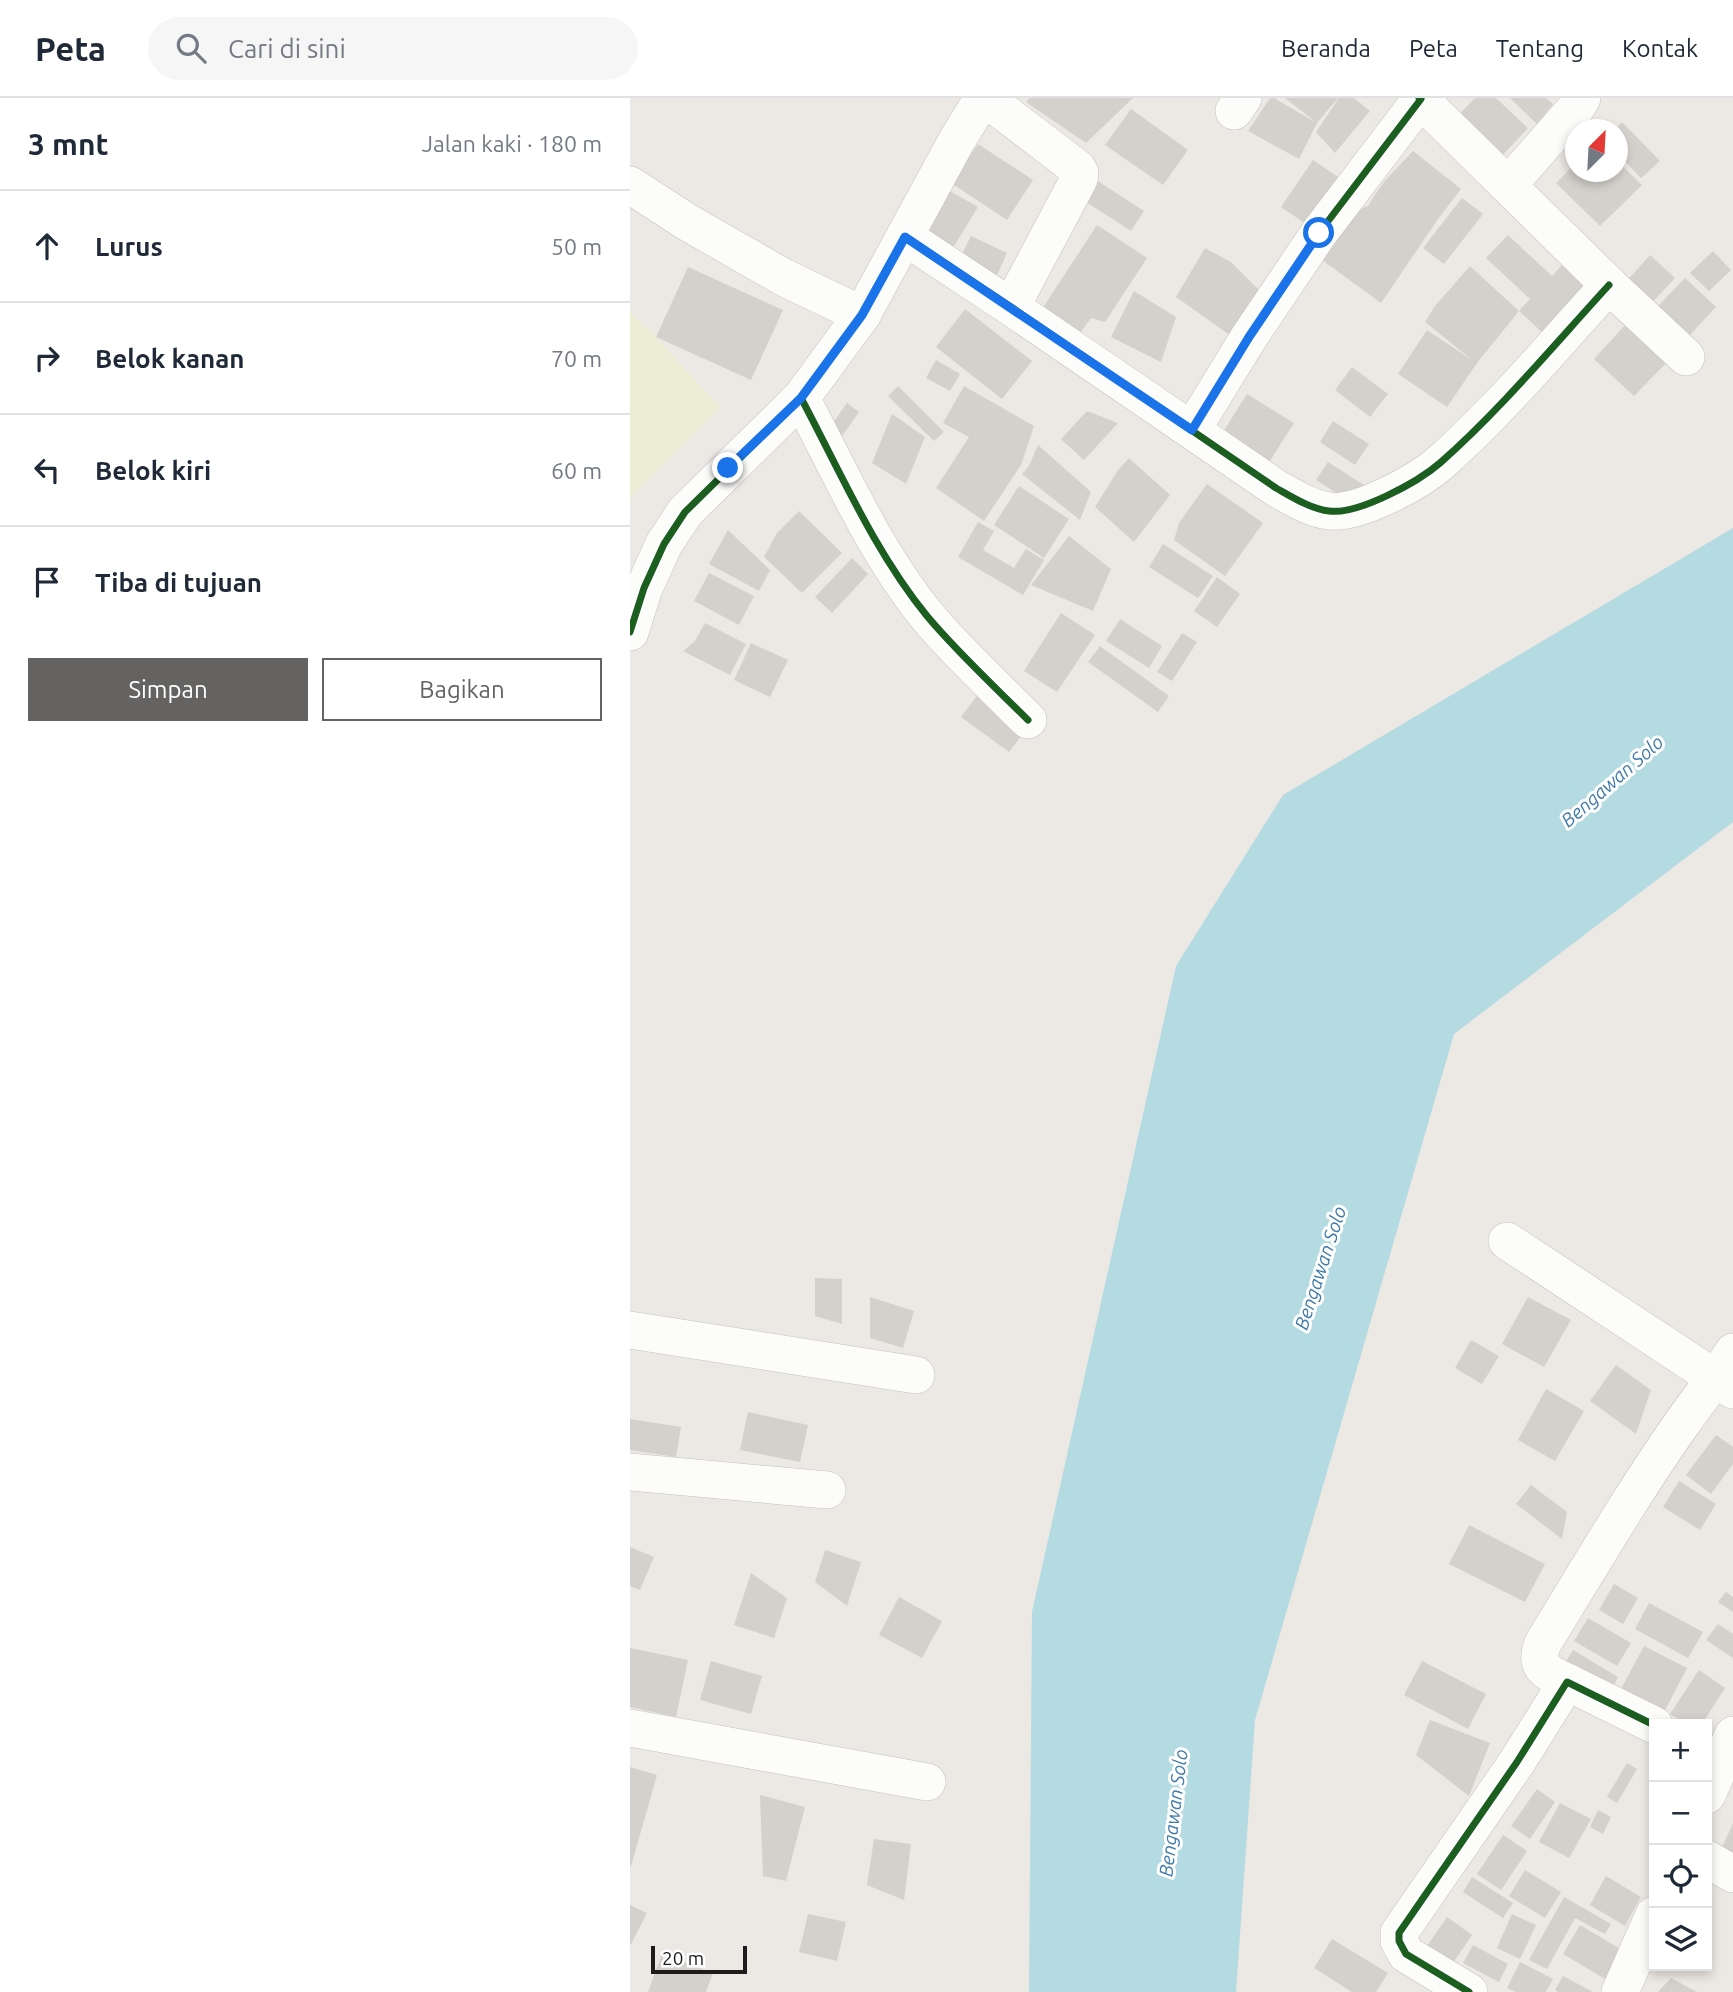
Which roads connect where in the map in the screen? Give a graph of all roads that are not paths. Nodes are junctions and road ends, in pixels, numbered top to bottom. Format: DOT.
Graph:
graph roads {
  1 [pos="984,98"];
  2 [pos="1582,98"];
  3 [pos="1420,99"];
  4 [pos="630,185"];
  5 [pos="1508,185"];
  6 [pos="905,237"];
  7 [pos="1609,285"];
  8 [pos="1011,307"];
  9 [pos="862,315"];
  10 [pos="1686,357"];
  11 [pos="801,398"];
  12 [pos="1192,430"];
  13 [pos="630,632"];
  14 [pos="1028,720"];
  15 [pos="1507,1241"];
  16 [pos="630,1330"];
  17 [pos="1727,1374"];
  18 [pos="916,1375"];
  19 [pos="630,1472"];
  20 [pos="827,1490"];
  21 [pos="1567,1682"];
  22 [pos="1649,1723"];
  23 [pos="630,1728"];
  24 [pos="1721,1748"];
  25 [pos="927,1782"];
  26 [pos="1711,1782"];
  27 [pos="1712,1862"];
  28 [pos="1733,1874"];
  29 [pos="1649,1926"];
  30 [pos="1469,1992"];
  31 [pos="1620,1992"];
  1 -- 6 [label="street"];
  1 -- 8 [label="street"];
  2 -- 5 [label="street"];
  3 -- 5 [label="street"];
  3 -- 12 [label="street"];
  4 -- 9 [label="street"];
  5 -- 7 [label="street"];
  6 -- 8 [label="street"];
  6 -- 9 [label="street"];
  7 -- 10 [label="street"];
  7 -- 12 [label="street"];
  8 -- 12 [label="street"];
  9 -- 11 [label="street"];
  11 -- 13 [label="street"];
  11 -- 14 [label="street"];
  15 -- 17 [label="street"];
  16 -- 18 [label="street"];
  17 -- 21 [label="street"];
  19 -- 20 [label="street"];
  21 -- 22 [label="street"];
  21 -- 30 [label="street"];
  23 -- 25 [label="street"];
  24 -- 26 [label="street"];
  27 -- 28 [label="street"];
  29 -- 31 [label="street"];
}
